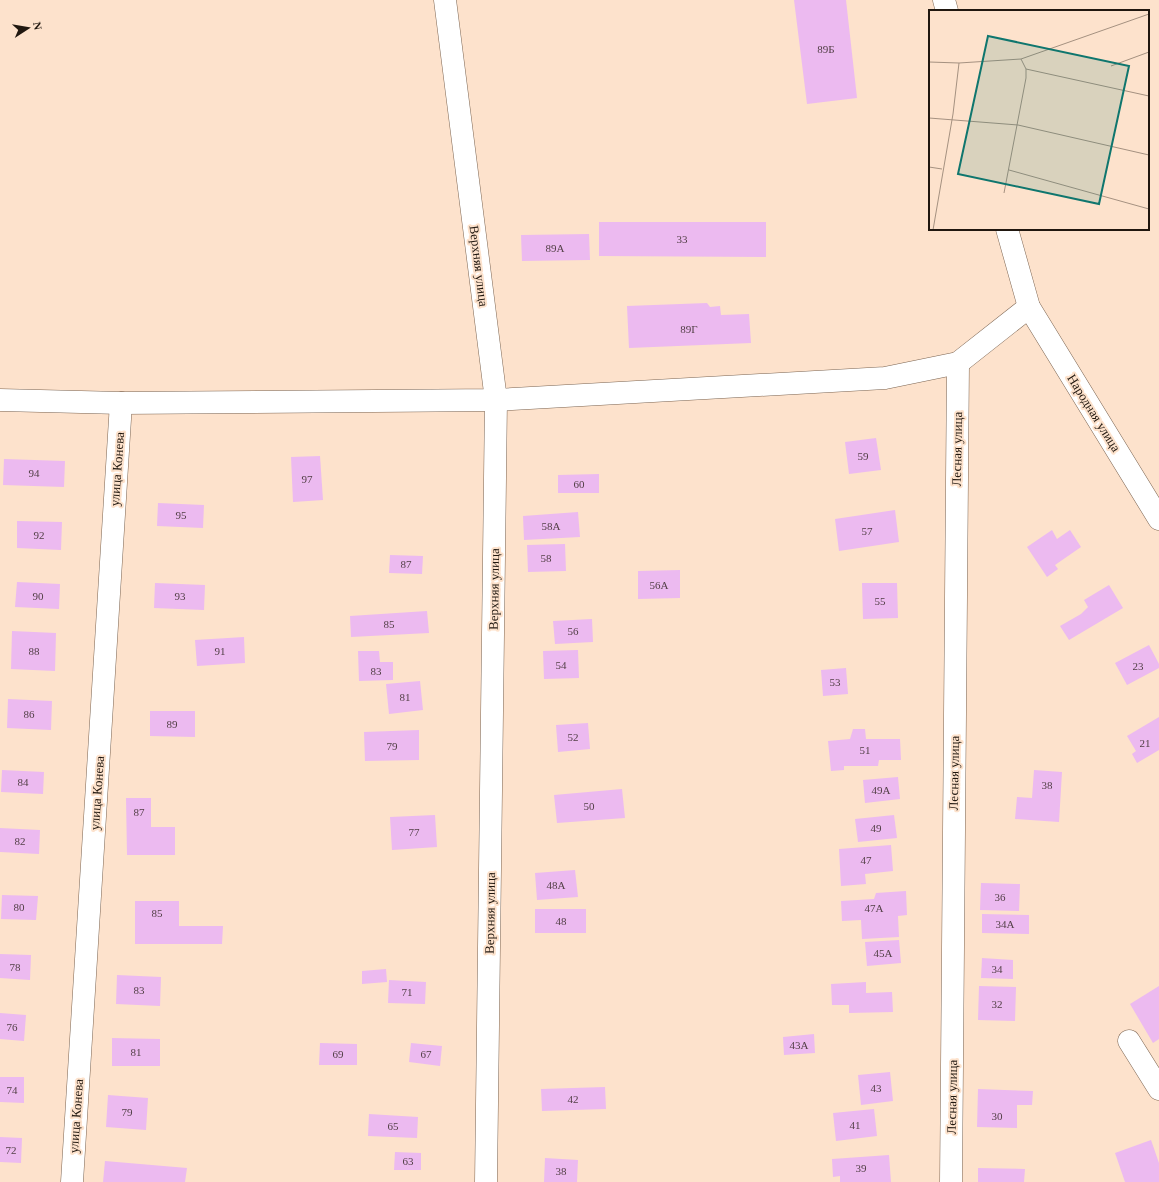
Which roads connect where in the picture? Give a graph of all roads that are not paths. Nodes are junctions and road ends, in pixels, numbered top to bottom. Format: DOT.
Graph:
graph roads {
  1 [pos="445,0"];
  2 [pos="944,0"];
  3 [pos="947,10"];
  4 [pos="1007,230"];
  5 [pos="1029,307"];
  6 [pos="958,363"];
  7 [pos="0,400"];
  8 [pos="496,400"];
  9 [pos="122,403"];
  10 [pos="1159,519"];
  11 [pos="1129,1041"];
  12 [pos="1159,1089"];
  13 [pos="72,1182"];
  14 [pos="486,1182"];
  15 [pos="951,1182"];
  1 -- 8 [label="street, Верхняя улица"];
  2 -- 3 [label="street"];
  4 -- 5 [label="street"];
  5 -- 6 [label="street"];
  5 -- 10 [label="street, Народная улица"];
  6 -- 8 [label="street"];
  6 -- 15 [label="street, Лесная улица"];
  7 -- 9 [label="street"];
  8 -- 9 [label="street"];
  8 -- 14 [label="street, Верхняя улица"];
  9 -- 13 [label="street, улица Конева"];
  11 -- 12 [label="street"];
}
